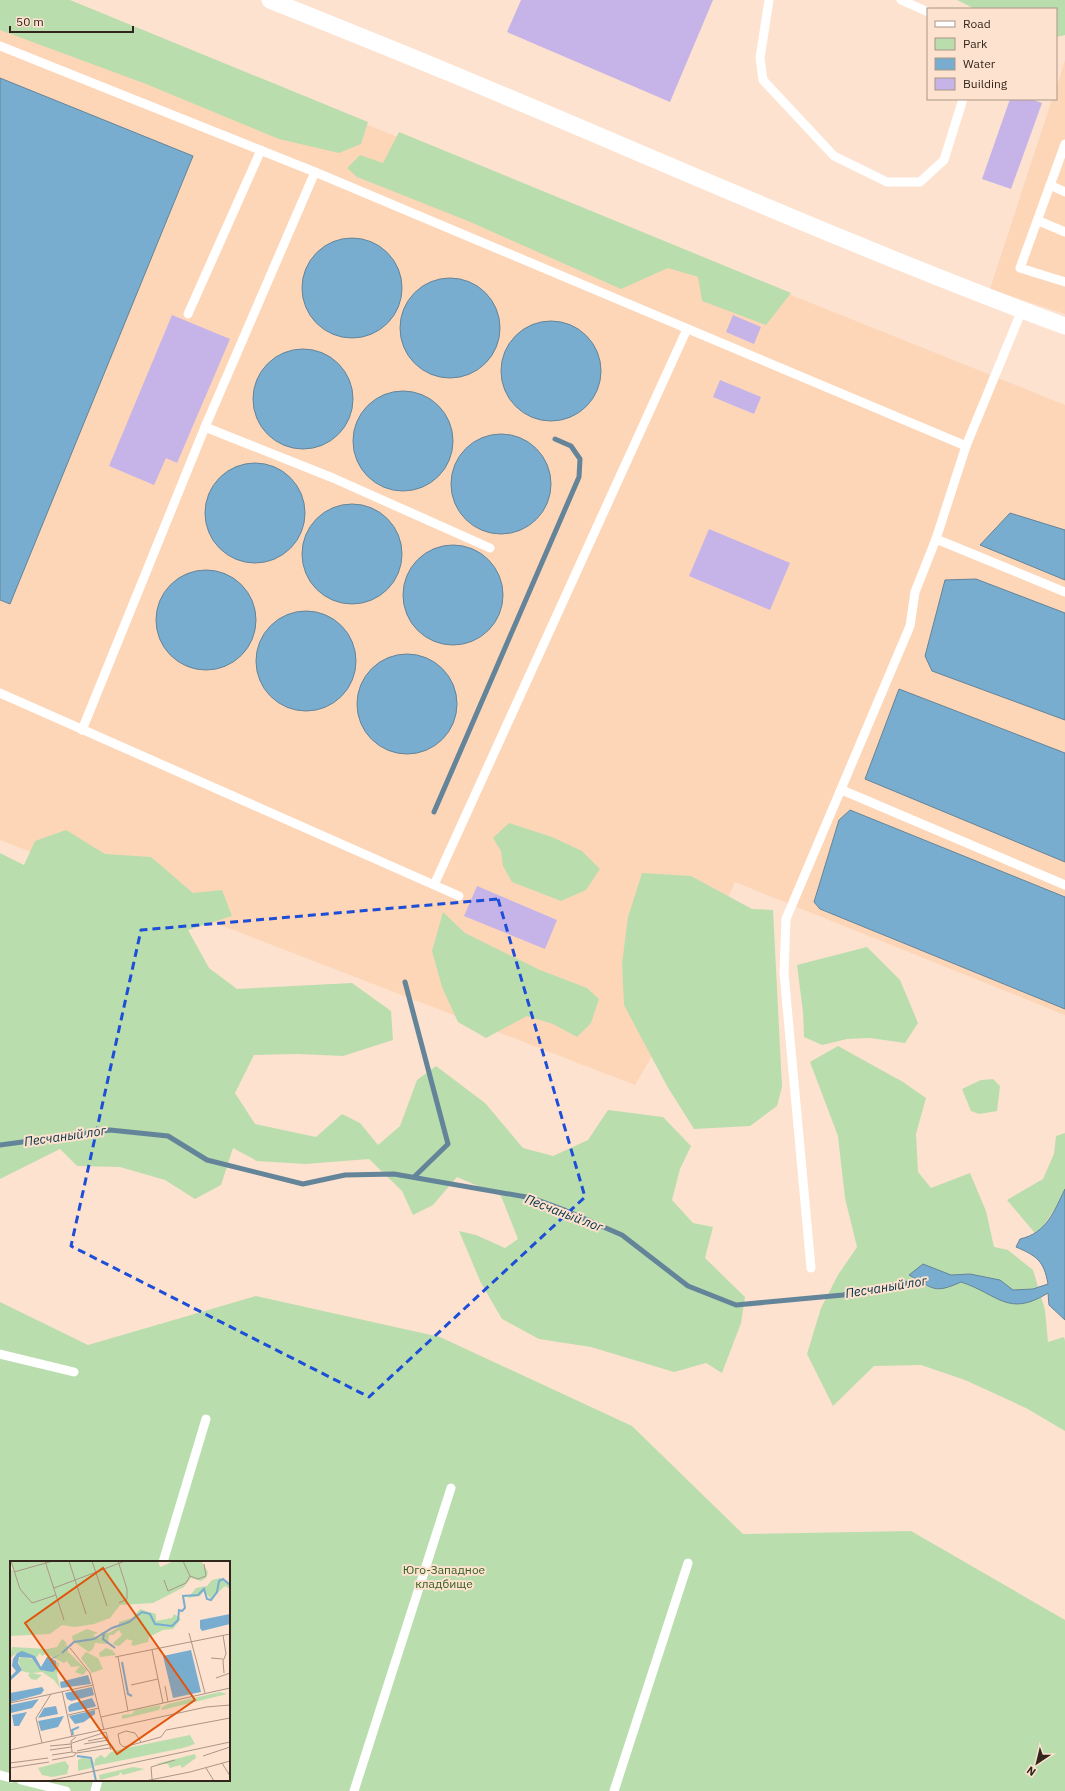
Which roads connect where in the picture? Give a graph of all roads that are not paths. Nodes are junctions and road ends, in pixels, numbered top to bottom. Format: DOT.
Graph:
graph roads {
  1 [pos="270,0"];
  2 [pos="769,0"];
  3 [pos="901,0"];
  4 [pos="927,12"];
  5 [pos="0,46"];
  6 [pos="962,100"];
  7 [pos="1065,144"];
  8 [pos="261,150"];
  9 [pos="315,172"];
  10 [pos="1050,185"];
  11 [pos="1065,192"];
  12 [pos="1039,220"];
  13 [pos="1065,232"];
  14 [pos="1065,282"];
  15 [pos="1022,310"];
  16 [pos="188,314"];
  17 [pos="1065,326"];
  18 [pos="687,330"];
  19 [pos="205,427"];
  20 [pos="966,446"];
  21 [pos="936,539"];
  22 [pos="490,548"];
  23 [pos="1065,592"];
  24 [pos="0,693"];
  25 [pos="82,730"];
  26 [pos="842,790"];
  27 [pos="434,885"];
  28 [pos="1065,885"];
  29 [pos="459,896"];
  30 [pos="811,1268"];
  31 [pos="0,1354"];
  32 [pos="74,1372"];
  33 [pos="206,1419"];
  34 [pos="451,1488"];
  35 [pos="163,1561"];
  36 [pos="688,1562"];
  37 [pos="0,1775"];
  38 [pos="10,1778"];
  39 [pos="25,1781"];
  40 [pos="98,1781"];
  41 [pos="66,1791"];
  42 [pos="95,1791"];
  43 [pos="354,1791"];
  44 [pos="614,1791"];
  1 -- 15 [label="street"];
  2 -- 6 [label="lane"];
  3 -- 4 [label="lane"];
  5 -- 8 [label="lane"];
  7 -- 10 [label="lane"];
  8 -- 9 [label="lane"];
  8 -- 16 [label="lane"];
  9 -- 18 [label="lane"];
  9 -- 19 [label="lane"];
  10 -- 11 [label="lane"];
  10 -- 12 [label="lane"];
  12 -- 13 [label="lane"];
  12 -- 14 [label="lane"];
  15 -- 17 [label="street"];
  15 -- 20 [label="lane"];
  18 -- 20 [label="lane"];
  18 -- 27 [label="lane"];
  19 -- 22 [label="lane"];
  19 -- 25 [label="lane"];
  20 -- 21 [label="lane"];
  21 -- 23 [label="lane"];
  21 -- 26 [label="lane"];
  24 -- 25 [label="lane"];
  25 -- 27 [label="lane"];
  26 -- 28 [label="lane"];
  26 -- 30 [label="lane"];
  27 -- 29 [label="lane"];
  31 -- 32 [label="lane"];
  33 -- 35 [label="lane"];
  34 -- 43 [label="lane"];
  36 -- 44 [label="lane"];
  37 -- 38 [label="lane"];
  39 -- 41 [label="lane"];
  40 -- 42 [label="lane"];
}
